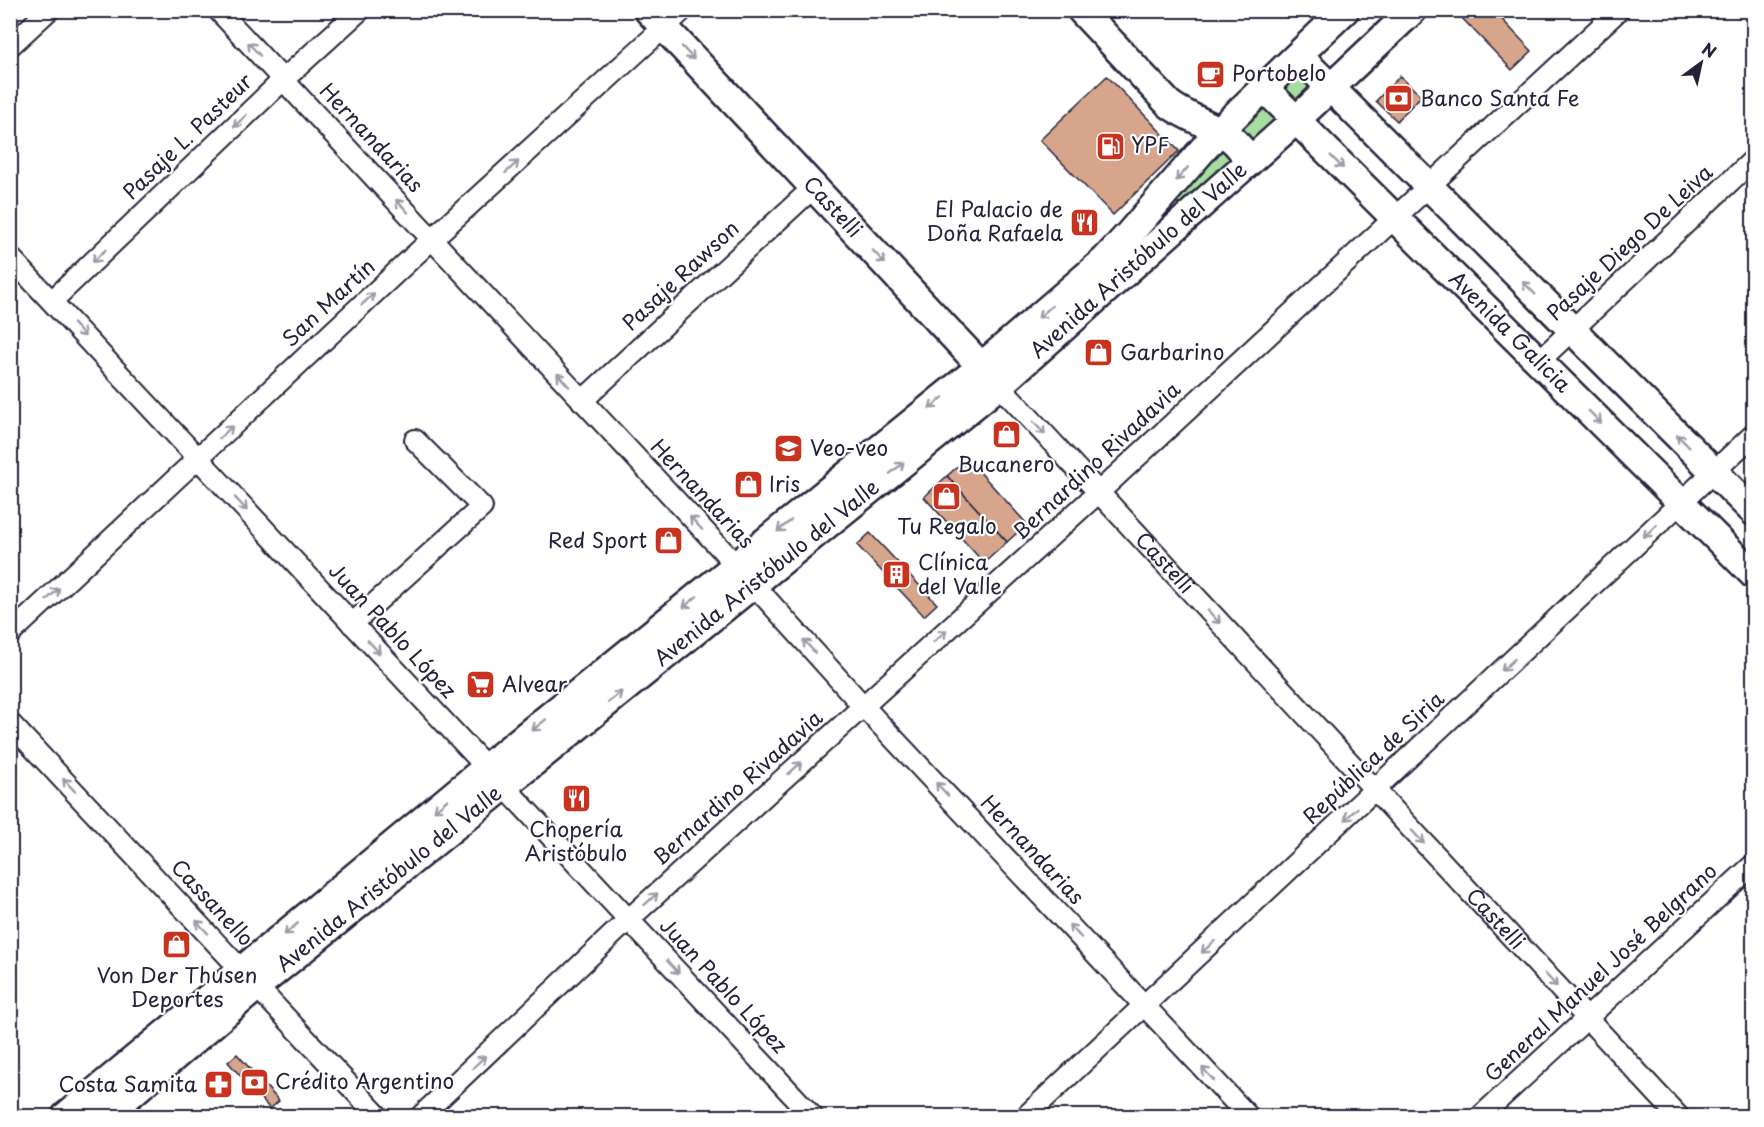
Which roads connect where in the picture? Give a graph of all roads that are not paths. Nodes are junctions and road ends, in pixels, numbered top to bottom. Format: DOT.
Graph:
graph roads {
  1 [pos="49,10"];
  2 [pos="218,10"];
  3 [pos="360,10"];
  4 [pos="1081,10"];
  5 [pos="1345,10"];
  6 [pos="1413,10"];
  7 [pos="1619,10"];
  8 [pos="665,16"];
  9 [pos="10,46"];
  10 [pos="1299,56"];
  11 [pos="283,80"];
  12 [pos="1330,88"];
  13 [pos="1265,89"];
  14 [pos="1296,120"];
  15 [pos="1220,130"];
  16 [pos="1754,159"];
  17 [pos="1248,162"];
  18 [pos="1429,186"];
  19 [pos="814,187"];
  20 [pos="1394,218"];
  21 [pos="432,239"];
  22 [pos="10,257"];
  23 [pos="52,301"];
  24 [pos="1572,331"];
  25 [pos="1539,361"];
  26 [pos="990,376"];
  27 [pos="582,401"];
  28 [pos="1754,434"];
  29 [pos="415,440"];
  30 [pos="198,457"];
  31 [pos="1714,471"];
  32 [pos="1099,492"];
  33 [pos="1681,502"];
  34 [pos="1754,512"];
  35 [pos="745,575"];
  36 [pos="1754,575"];
  37 [pos="352,624"];
  38 [pos="10,634"];
  39 [pos="863,706"];
  40 [pos="10,723"];
  41 [pos="495,777"];
  42 [pos="1376,790"];
  43 [pos="1754,864"];
  44 [pos="628,920"];
  45 [pos="249,978"];
  46 [pos="1145,1005"];
  47 [pos="1586,1017"];
  48 [pos="66,1116"];
  49 [pos="105,1116"];
  50 [pos="378,1116"];
  51 [pos="422,1116"];
  52 [pos="812,1116"];
  53 [pos="1026,1116"];
  54 [pos="1248,1116"];
  55 [pos="1481,1116"];
  56 [pos="1678,1116"];
  1 -- 9 [label="street"];
  11 -- 2 [label="street, Hernandarias, one-way"];
  3 -- 11 [label="street, Pasaje L. Pasteur"];
  4 -- 15 [label="main road"];
  5 -- 10 [label="main road, Avenida Aristóbulo del Valle"];
  6 -- 12 [label="main road, Avenida Aristóbulo del Valle"];
  7 -- 18 [label="street, Bernardino Rivadavia"];
  8 -- 19 [label="main road, Castelli, one-way"];
  21 -- 8 [label="street, San Martín, one-way"];
  10 -- 12 [label="main road"];
  10 -- 13 [label="main road, Avenida Aristóbulo del Valle"];
  21 -- 11 [label="street, Hernandarias, one-way"];
  11 -- 23 [label="street, Pasaje L. Pasteur, one-way"];
  12 -- 14 [label="main road, Avenida Aristóbulo del Valle"];
  12 -- 18 [label="main road"];
  13 -- 14 [label="main road, Avenida Galicia"];
  13 -- 15 [label="main road, Avenida Aristóbulo del Valle"];
  14 -- 17 [label="main road, Avenida Aristóbulo del Valle"];
  14 -- 20 [label="main road, Avenida Galicia, one-way"];
  15 -- 17 [label="main road"];
  15 -- 26 [label="main road, Avenida Aristóbulo del Valle, one-way"];
  16 -- 24 [label="street, Pasaje Diego De Leiva"];
  17 -- 26 [label="main road, Avenida Aristóbulo del Valle"];
  18 -- 20 [label="street, Bernardino Rivadavia"];
  24 -- 18 [label="main road, one-way"];
  19 -- 26 [label="main road, Castelli, one-way"];
  19 -- 27 [label="street, Pasaje Rawson"];
  20 -- 25 [label="main road, Avenida Galicia"];
  20 -- 32 [label="street, Bernardino Rivadavia"];
  27 -- 21 [label="street, Hernandarias, one-way"];
  30 -- 21 [label="street, San Martín, one-way"];
  22 -- 23 [label="street, Juan Pablo López"];
  23 -- 30 [label="street, Juan Pablo López, one-way"];
  24 -- 25 [label="street, Pasaje Diego De Leiva"];
  31 -- 24 [label="main road, one-way"];
  25 -- 33 [label="main road, Avenida Galicia, one-way"];
  26 -- 32 [label="street, Castelli, one-way"];
  26 -- 35 [label="main road, Avenida Aristóbulo del Valle"];
  35 -- 27 [label="street, Hernandarias, one-way"];
  28 -- 31 [label="street, República de Siria"];
  29 -- 37 [label="street"];
  30 -- 37 [label="street, Juan Pablo López, one-way"];
  38 -- 30 [label="street, San Martín, one-way"];
  31 -- 33 [label="street, República de Siria"];
  31 -- 34 [label="main road"];
  39 -- 32 [label="street, Bernardino Rivadavia, one-way"];
  32 -- 42 [label="street, Castelli, one-way"];
  33 -- 36 [label="main road, Avenida Galicia"];
  33 -- 42 [label="street, República de Siria, one-way"];
  39 -- 35 [label="street, Hernandarias, one-way"];
  35 -- 41 [label="main road, Avenida Aristóbulo del Valle"];
  37 -- 41 [label="street, Juan Pablo López, one-way"];
  44 -- 39 [label="street, Bernardino Rivadavia, one-way"];
  46 -- 39 [label="street, Hernandarias, one-way"];
  45 -- 40 [label="street, Cassanello, one-way"];
  41 -- 44 [label="street, Juan Pablo López"];
  41 -- 45 [label="main road, Avenida Aristóbulo del Valle"];
  42 -- 46 [label="street, República de Siria, one-way"];
  42 -- 47 [label="street, Castelli, one-way"];
  43 -- 47 [label="street, General Manuel José Belgrano"];
  51 -- 44 [label="street, Bernardino Rivadavia, one-way"];
  44 -- 52 [label="street, Juan Pablo López, one-way"];
  45 -- 48 [label="main road, Avenida Aristóbulo del Valle"];
  45 -- 49 [label="main road, Avenida Aristóbulo del Valle"];
  45 -- 50 [label="street, Cassanello"];
  46 -- 53 [label="street, República de Siria"];
  54 -- 46 [label="street, Hernandarias, one-way"];
  47 -- 55 [label="street, General Manuel José Belgrano"];
  47 -- 56 [label="street, Castelli"];
}
